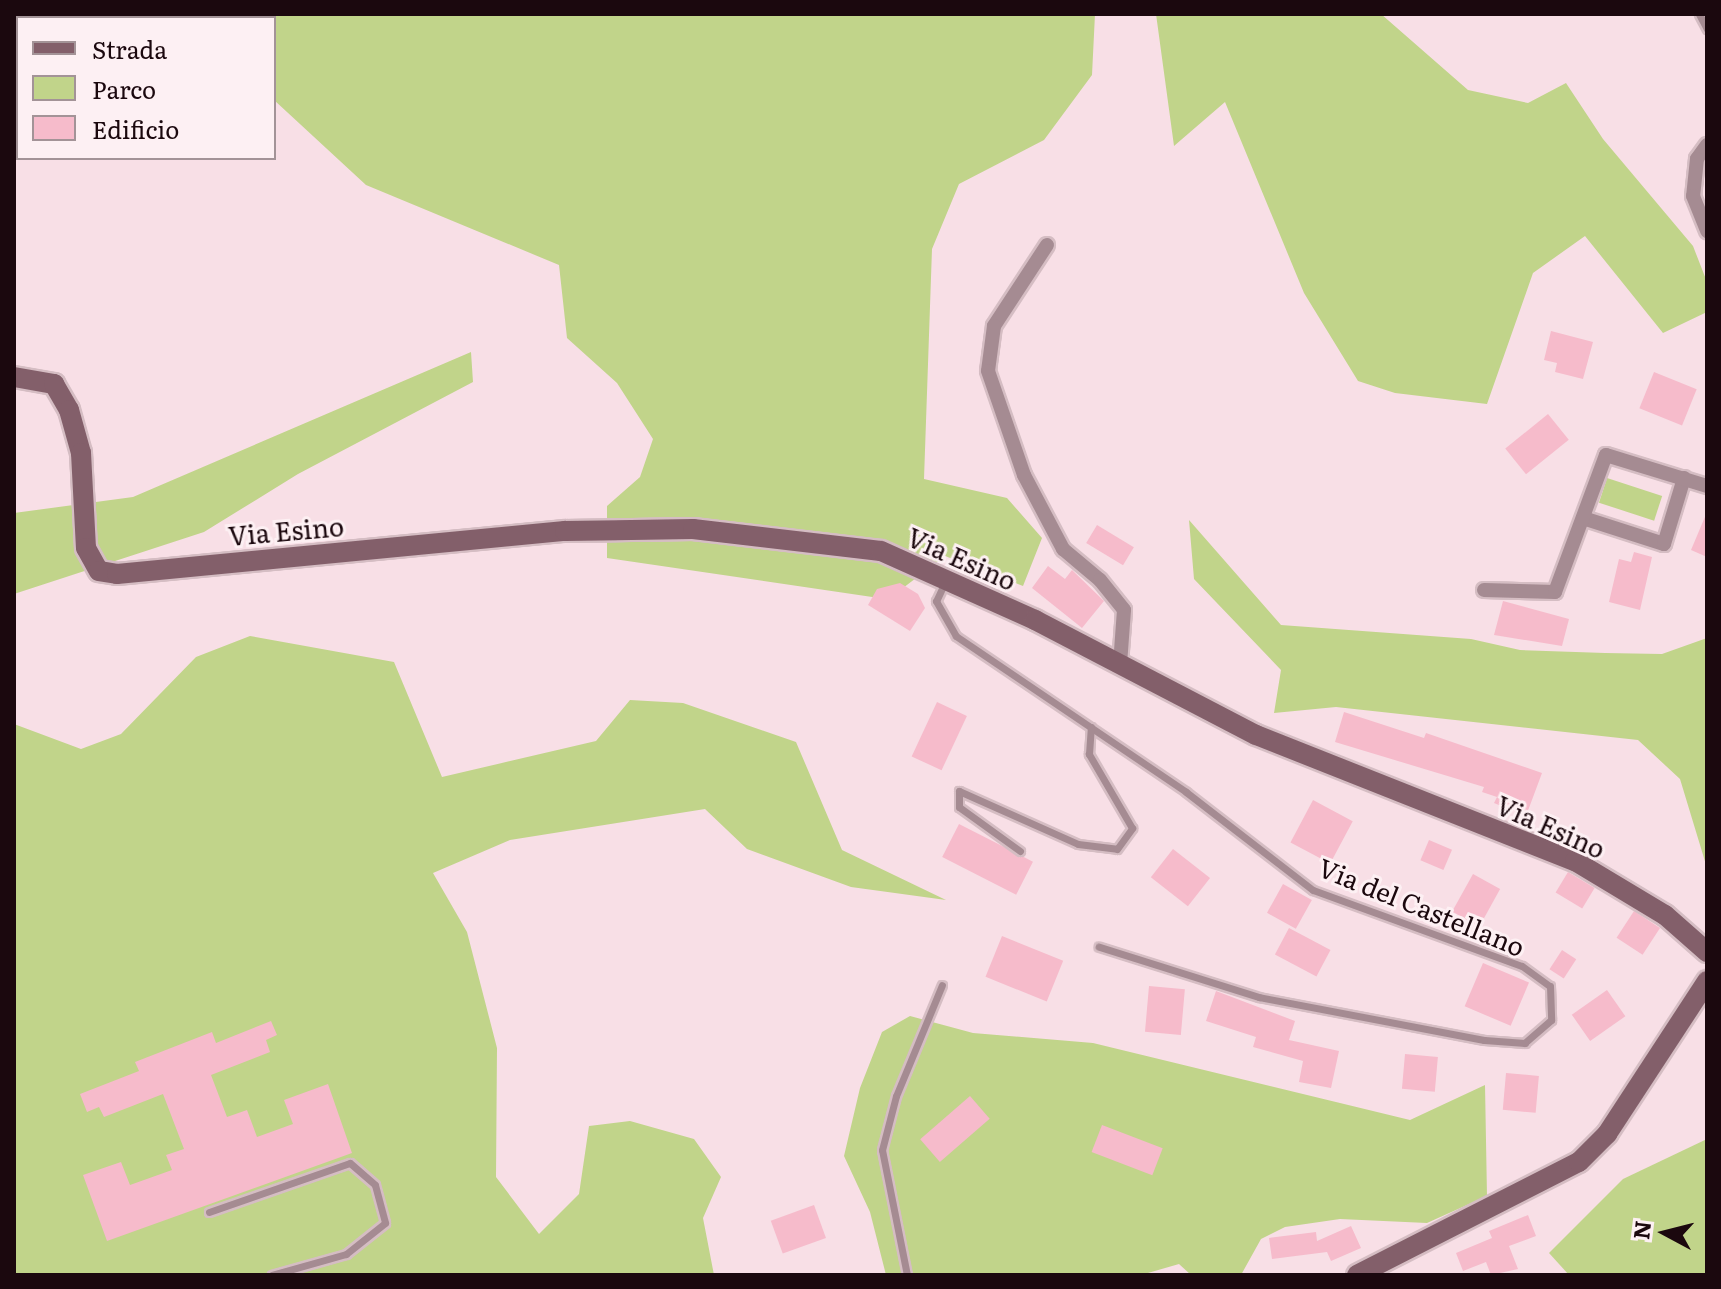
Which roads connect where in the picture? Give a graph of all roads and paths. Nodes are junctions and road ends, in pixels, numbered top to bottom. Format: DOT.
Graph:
graph roads {
  1 [pos="1699,14"];
  2 [pos="1707,29"];
  3 [pos="1707,145"];
  4 [pos="1707,231"];
  5 [pos="1047,245"];
  6 [pos="14,377"];
  7 [pos="1684,478"];
  8 [pos="1707,486"];
  9 [pos="1583,518"];
  10 [pos="946,580"];
  11 [pos="1484,590"];
  12 [pos="1120,664"];
  13 [pos="1091,727"];
  14 [pos="1020,851"];
  15 [pos="1099,947"];
  16 [pos="1707,952"];
  17 [pos="1707,981"];
  18 [pos="942,985"];
  19 [pos="209,1212"];
  20 [pos="272,1275"];
  21 [pos="907,1275"];
  22 [pos="1357,1275"];
  1 -- 2 [label="lane"];
  3 -- 4 [label="street"];
  5 -- 12 [label="street"];
  6 -- 10 [label="street, Via Esino"];
  7 -- 8 [label="street"];
  7 -- 9 [label="street"];
  7 -- 9 [label="street"];
  9 -- 11 [label="street"];
  10 -- 12 [label="street, Via Esino"];
  10 -- 13 [label="lane, Via del Castellano"];
  12 -- 16 [label="street, Via Esino"];
  13 -- 14 [label="lane"];
  13 -- 15 [label="lane, Via del Castellano"];
  17 -- 22 [label="street"];
  18 -- 21 [label="lane"];
  19 -- 20 [label="lane"];
}
